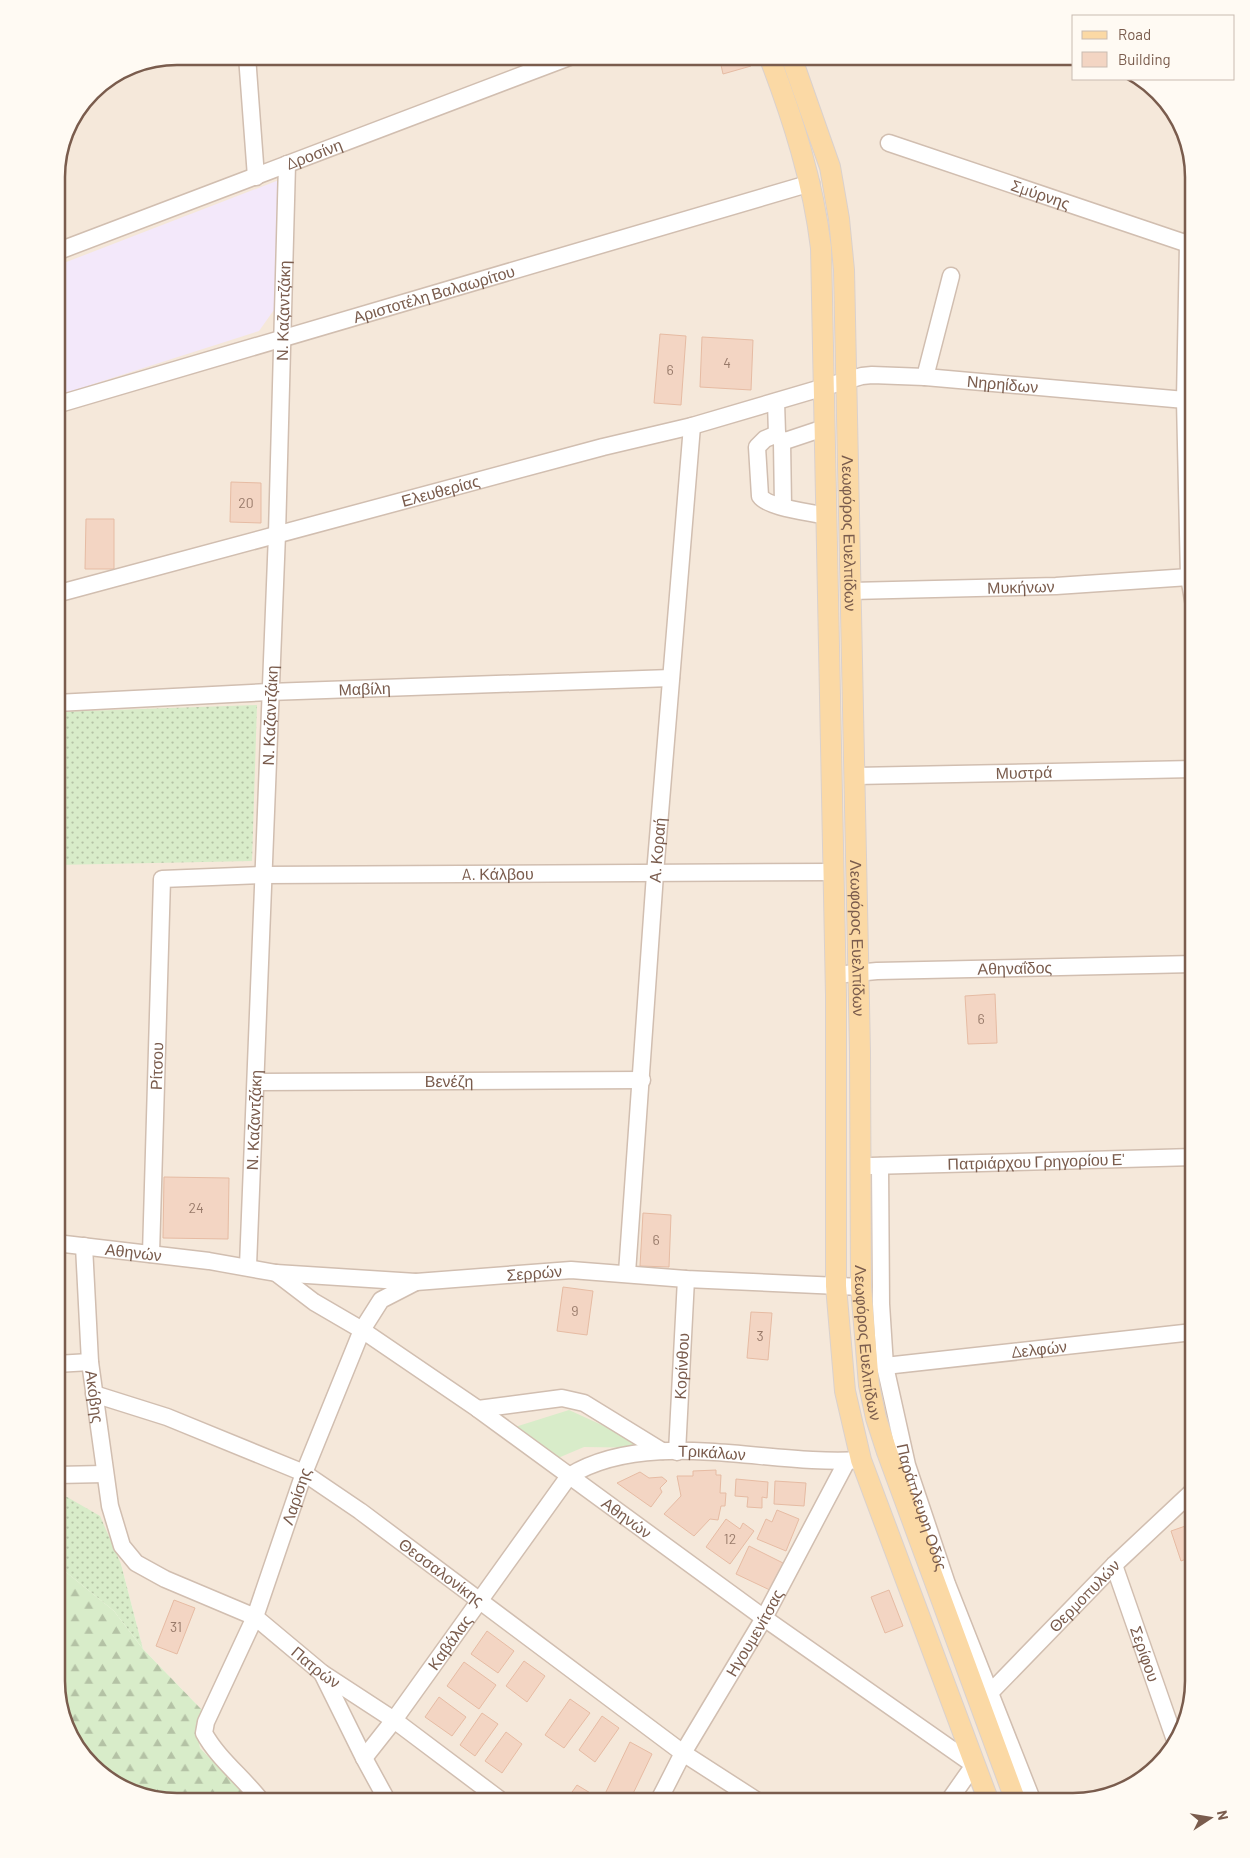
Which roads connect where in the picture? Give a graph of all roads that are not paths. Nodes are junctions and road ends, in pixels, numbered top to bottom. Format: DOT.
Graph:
graph roads {
  1 [pos="248,65"];
  2 [pos="548,65"];
  3 [pos="772,65"];
  4 [pos="794,65"];
  5 [pos="889,143"];
  6 [pos="287,164"];
  7 [pos="256,177"];
  8 [pos="811,183"];
  9 [pos="1185,239"];
  10 [pos="65,249"];
  11 [pos="952,276"];
  12 [pos="284,339"];
  13 [pos="925,377"];
  14 [pos="848,381"];
  15 [pos="823,389"];
  16 [pos="1185,400"];
  17 [pos="65,402"];
  18 [pos="776,402"];
  19 [pos="692,426"];
  20 [pos="824,428"];
  21 [pos="780,438"];
  22 [pos="782,506"];
  23 [pos="826,516"];
  24 [pos="277,534"];
  25 [pos="1185,577"];
  26 [pos="851,591"];
  27 [pos="65,592"];
  28 [pos="671,678"];
  29 [pos="269,692"];
  30 [pos="65,703"];
  31 [pos="1185,769"];
  32 [pos="855,776"];
  33 [pos="833,872"];
  34 [pos="655,874"];
  35 [pos="263,875"];
  36 [pos="162,879"];
  37 [pos="1185,964"];
  38 [pos="858,974"];
  39 [pos="835,975"];
  40 [pos="642,1080"];
  41 [pos="257,1082"];
  42 [pos="1185,1157"];
  43 [pos="870,1166"];
  44 [pos="65,1244"];
  45 [pos="84,1246"];
  46 [pos="151,1254"];
  47 [pos="210,1261"];
  48 [pos="248,1266"];
  49 [pos="276,1273"];
  50 [pos="627,1273"];
  51 [pos="686,1279"];
  52 [pos="416,1282"];
  53 [pos="836,1286"];
  54 [pos="861,1288"];
  55 [pos="362,1330"];
  56 [pos="1185,1335"];
  57 [pos="90,1362"];
  58 [pos="65,1363"];
  59 [pos="885,1366"];
  60 [pos="94,1394"];
  61 [pos="478,1409"];
  62 [pos="669,1451"];
  63 [pos="854,1460"];
  64 [pos="304,1473"];
  65 [pos="105,1474"];
  66 [pos="65,1475"];
  67 [pos="569,1476"];
  68 [pos="1185,1498"];
  69 [pos="122,1546"];
  70 [pos="1114,1565"];
  71 [pos="479,1600"];
  72 [pos="255,1617"];
  73 [pos="764,1618"];
  74 [pos="322,1673"];
  75 [pos="985,1699"];
  76 [pos="394,1720"];
  77 [pos="1172,1732"];
  78 [pos="684,1753"];
  79 [pos="364,1758"];
  80 [pos="974,1765"];
  81 [pos="256,1793"];
  82 [pos="383,1793"];
  83 [pos="491,1793"];
  84 [pos="663,1793"];
  85 [pos="745,1793"];
  86 [pos="954,1793"];
  87 [pos="985,1793"];
  88 [pos="1013,1793"];
  89 [pos="1029,1793"];
  1 -- 7 [label="street"];
  2 -- 6 [label="street, Δροσίνη"];
  3 -- 8 [label="main road, Λεωφόρος Ευελπίδων"];
  4 -- 14 [label="main road, Λεωφόρος Ευελπίδων"];
  5 -- 9 [label="street, Σμύρνης"];
  6 -- 7 [label="street, Δροσίνη"];
  6 -- 12 [label="street, Ν. Καζαντζάκη"];
  7 -- 10 [label="street, Δροσίνη"];
  8 -- 12 [label="street, Αριστοτέλη Βαλαωρίτου"];
  8 -- 15 [label="main road, Λεωφόρος Ευελπίδων"];
  11 -- 13 [label="street"];
  12 -- 17 [label="street, Αριστοτέλη Βαλαωρίτου"];
  12 -- 24 [label="street, Ν. Καζαντζάκη"];
  13 -- 14 [label="street, Νηρηίδων"];
  13 -- 16 [label="street, Νηρηίδων"];
  14 -- 15 [label="street, Νηρηίδων"];
  14 -- 26 [label="main road, Λεωφόρος Ευελπίδων"];
  15 -- 18 [label="street, Ελευθερίας"];
  15 -- 20 [label="main road, Λεωφόρος Ευελπίδων"];
  18 -- 19 [label="street, Ελευθερίας"];
  18 -- 21 [label="street"];
  19 -- 24 [label="street, Ελευθερίας"];
  19 -- 28 [label="street, Α. Κοραή"];
  20 -- 21 [label="street"];
  20 -- 23 [label="main road, Λεωφόρος Ευελπίδων"];
  21 -- 22 [label="street"];
  21 -- 22 [label="street"];
  22 -- 23 [label="street"];
  23 -- 33 [label="main road, Λεωφόρος Ευελπίδων"];
  24 -- 27 [label="street, Ελευθερίας"];
  24 -- 29 [label="street, Ν. Καζαντζάκη"];
  25 -- 26 [label="street, Μυκήνων"];
  26 -- 32 [label="main road, Λεωφόρος Ευελπίδων"];
  28 -- 29 [label="street, Μαβίλη"];
  28 -- 34 [label="street, Α. Κοραή"];
  29 -- 30 [label="street, Μαβίλη"];
  29 -- 35 [label="street, Ν. Καζαντζάκη"];
  31 -- 32 [label="street, Μυστρά"];
  32 -- 38 [label="main road, Λεωφόρος Ευελπίδων"];
  33 -- 34 [label="street, A. Κάλβου"];
  33 -- 39 [label="main road, Λεωφόρος Ευελπίδων"];
  34 -- 35 [label="street, A. Κάλβου"];
  34 -- 40 [label="street, Α. Κοραή"];
  35 -- 36 [label="street, A. Κάλβου"];
  35 -- 41 [label="street, Ν. Καζαντζάκη"];
  36 -- 46 [label="street, Ρίτσου"];
  37 -- 38 [label="street, Αθηναΐδος"];
  38 -- 39 [label="street, Αθηναΐδος"];
  38 -- 43 [label="main road, Λεωφόρος Ευελπίδων"];
  39 -- 53 [label="main road, Λεωφόρος Ευελπίδων"];
  40 -- 41 [label="street, Βενέζη"];
  40 -- 50 [label="street, Α. Κοραή"];
  41 -- 48 [label="street, Ν. Καζαντζάκη"];
  42 -- 43 [label="street, Πατριάρχου Γρηγορίου Ε'"];
  43 -- 54 [label="main road, Λεωφόρος Ευελπίδων"];
  43 -- 59 [label="street, Παράπλευρη Οδός"];
  44 -- 45 [label="street, Αθηνών"];
  45 -- 46 [label="street, Αθηνών"];
  45 -- 57 [label="street, Ακόβης"];
  46 -- 47 [label="street, Αθηνών"];
  47 -- 48 [label="street, Σερρών"];
  48 -- 49 [label="street, Σερρών"];
  49 -- 52 [label="street, Σερρών"];
  49 -- 55 [label="street, Αθηνών"];
  50 -- 51 [label="street, Σερρών"];
  50 -- 52 [label="street, Σερρών"];
  51 -- 53 [label="street, Σερρών"];
  51 -- 62 [label="street, Κορίνθου"];
  52 -- 55 [label="street, Λαρίσης"];
  53 -- 54 [label="street, Σερρών"];
  53 -- 63 [label="main road, Λεωφόρος Ευελπίδων"];
  54 -- 75 [label="main road, Λεωφόρος Ευελπίδων"];
  55 -- 61 [label="street, Αθηνών"];
  55 -- 64 [label="street, Λαρίσης"];
  56 -- 59 [label="street, Δελφών"];
  57 -- 58 [label="street"];
  57 -- 60 [label="street, Ακόβης"];
  59 -- 75 [label="street, Παράπλευρη Οδός"];
  60 -- 64 [label="street, Θεσσαλονίκης"];
  60 -- 65 [label="street, Ακόβης"];
  61 -- 62 [label="street"];
  61 -- 67 [label="street, Αθηνών"];
  62 -- 63 [label="street, Τρικάλων"];
  62 -- 67 [label="street, Τρικάλων"];
  63 -- 73 [label="street, Ηγουμενίτσας"];
  63 -- 80 [label="main road, Λεωφόρος Ευελπίδων"];
  64 -- 71 [label="street, Θεσσαλονίκης"];
  64 -- 72 [label="street, Λαρίσης"];
  65 -- 66 [label="street"];
  65 -- 69 [label="street, Ακόβης"];
  67 -- 71 [label="street, Καβάλας"];
  67 -- 73 [label="street, Αθηνών"];
  68 -- 70 [label="street, Θερμοπυλών"];
  69 -- 72 [label="street, Πατρών"];
  70 -- 75 [label="street, Θερμοπυλών"];
  70 -- 77 [label="street, Σερίφου"];
  71 -- 76 [label="street, Καβάλας"];
  71 -- 78 [label="street, Θεσσαλονίκης"];
  72 -- 74 [label="street, Πατρών"];
  72 -- 81 [label="street, Λαρίσης"];
  73 -- 78 [label="street, Ηγουμενίτσας"];
  73 -- 80 [label="street, Αθηνών"];
  74 -- 76 [label="street, Πατρών"];
  74 -- 79 [label="street"];
  75 -- 88 [label="main road, Λεωφόρος Ευελπίδων"];
  75 -- 89 [label="street, Παράπλευρη Οδός"];
  76 -- 79 [label="street, Καβάλας"];
  76 -- 83 [label="street, Πατρών"];
  78 -- 84 [label="street, Ηγουμενίτσας"];
  78 -- 85 [label="street, Θεσσαλονίκης"];
  79 -- 82 [label="street"];
  80 -- 86 [label="street"];
  80 -- 87 [label="main road, Λεωφόρος Ευελπίδων"];
}
